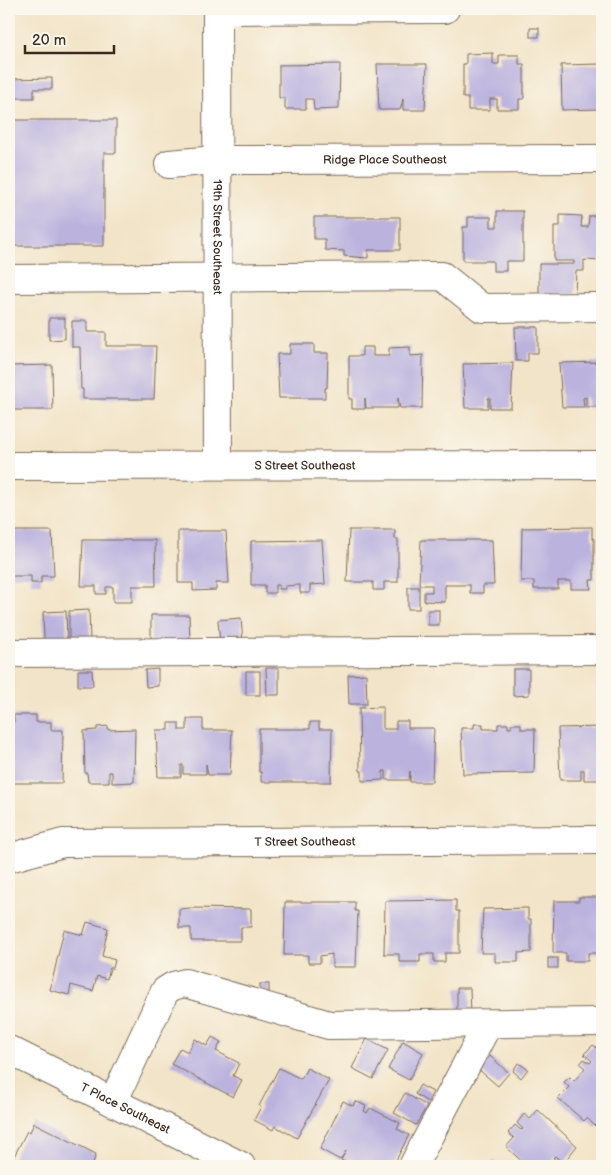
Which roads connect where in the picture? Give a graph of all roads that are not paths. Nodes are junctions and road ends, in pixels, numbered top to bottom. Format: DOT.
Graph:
graph roads {
  1 [pos="217,9"];
  2 [pos="445,9"];
  3 [pos="216,160"];
  4 [pos="602,160"];
  5 [pos="169,164"];
  6 [pos="9,278"];
  7 [pos="217,278"];
  8 [pos="602,307"];
  9 [pos="218,465"];
  10 [pos="602,465"];
  11 [pos="9,466"];
  12 [pos="602,650"];
  13 [pos="9,653"];
  14 [pos="602,840"];
  15 [pos="9,858"];
  16 [pos="602,1022"];
  17 [pos="488,1024"];
  18 [pos="9,1050"];
  19 [pos="113,1102"];
  20 [pos="241,1166"];
  21 [pos="413,1166"];
  1 -- 2 [label="street"];
  1 -- 3 [label="street, 19th Street Southeast"];
  3 -- 4 [label="street, Ridge Place Southeast"];
  3 -- 5 [label="street, Ridge Place Southeast"];
  3 -- 7 [label="street, 19th Street Southeast"];
  6 -- 7 [label="street"];
  7 -- 8 [label="street"];
  7 -- 9 [label="street, 19th Street Southeast"];
  9 -- 10 [label="street, S Street Southeast"];
  9 -- 11 [label="street, S Street Southeast"];
  12 -- 13 [label="street"];
  14 -- 15 [label="street, T Street Southeast"];
  16 -- 17 [label="street"];
  17 -- 19 [label="street"];
  17 -- 21 [label="street"];
  18 -- 19 [label="street, T Place Southeast"];
  19 -- 20 [label="street, T Place Southeast"];
}
